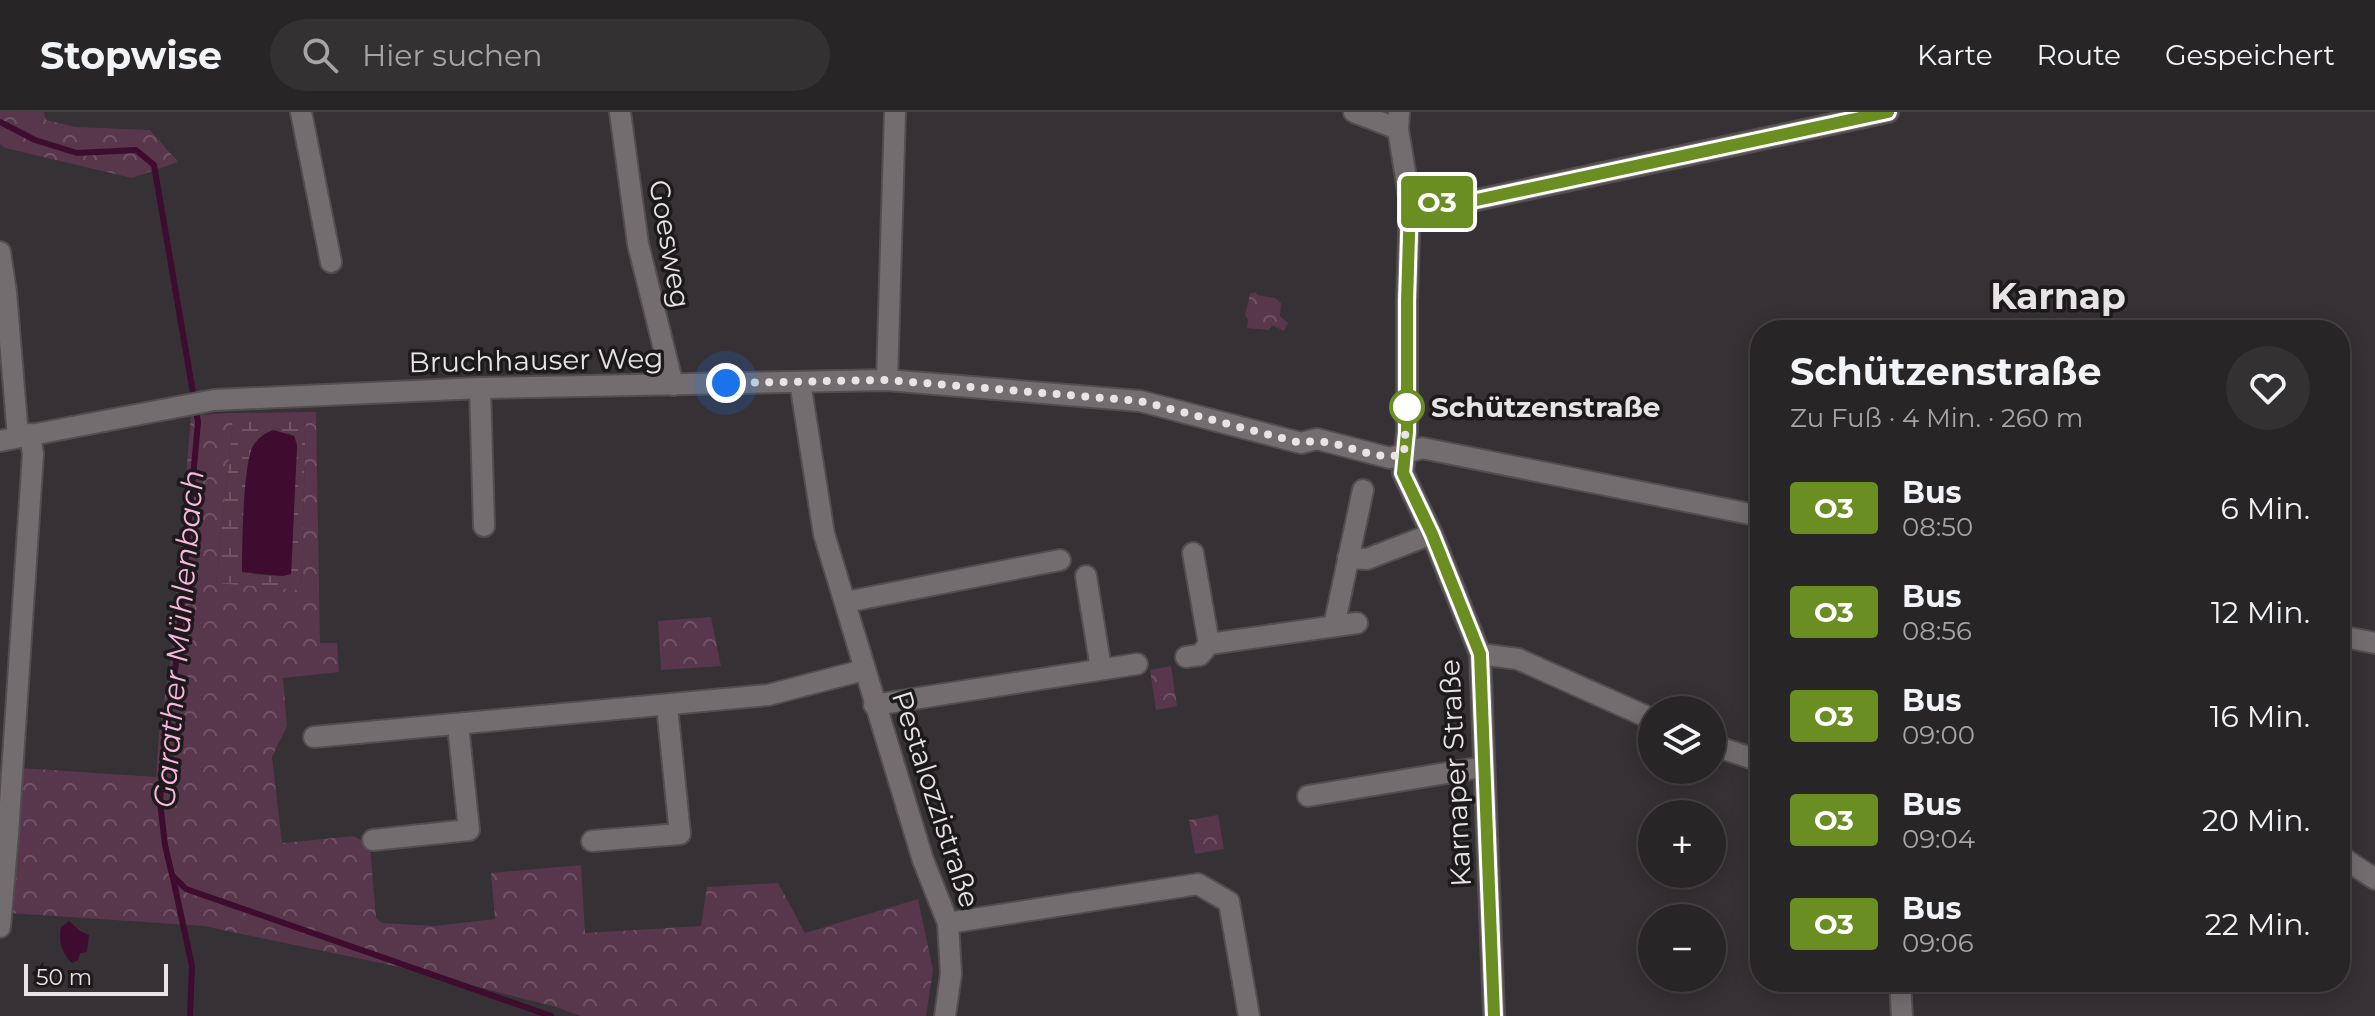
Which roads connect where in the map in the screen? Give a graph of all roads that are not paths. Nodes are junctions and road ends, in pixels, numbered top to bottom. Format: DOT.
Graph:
graph roads {
  1 [pos="301,112"];
  2 [pos="620,112"];
  3 [pos="895,112"];
  4 [pos="1354,112"];
  5 [pos="1888,112"];
  6 [pos="1398,121"];
  7 [pos="1410,203"];
  8 [pos="0,252"];
  9 [pos="331,262"];
  10 [pos="887,380"];
  11 [pos="800,382"];
  12 [pos="673,385"];
  13 [pos="480,388"];
  14 [pos="16,437"];
  15 [pos="1404,454"];
  16 [pos="1363,490"];
  17 [pos="1750,514"];
  18 [pos="484,526"];
  19 [pos="1432,534"];
  20 [pos="1193,553"];
  21 [pos="1348,558"];
  22 [pos="1060,560"];
  23 [pos="1086,576"];
  24 [pos="846,602"];
  25 [pos="1357,623"];
  26 [pos="1334,626"];
  27 [pos="2350,638"];
  28 [pos="2375,643"];
  29 [pos="1209,644"];
  30 [pos="1480,654"];
  31 [pos="1186,657"];
  32 [pos="1137,664"];
  33 [pos="1101,669"];
  34 [pos="864,670"];
  35 [pos="874,705"];
  36 [pos="667,706"];
  37 [pos="1638,713"];
  38 [pos="458,725"];
  39 [pos="314,737"];
  40 [pos="1726,750"];
  41 [pos="1750,758"];
  42 [pos="1483,767"];
  43 [pos="1308,796"];
  44 [pos="373,840"];
  45 [pos="592,841"];
  46 [pos="2350,863"];
  47 [pos="2375,879"];
  48 [pos="948,923"];
  49 [pos="0,927"];
  50 [pos="1901,992"];
  51 [pos="945,1016"];
  52 [pos="1249,1016"];
  53 [pos="1494,1016"];
  54 [pos="1902,1016"];
  1 -- 9 [label="street"];
  2 -- 12 [label="street, Goesweg"];
  3 -- 10 [label="street"];
  4 -- 6 [label="street"];
  5 -- 7 [label="street"];
  6 -- 7 [label="street, Karnaper Straße"];
  7 -- 15 [label="street, Karnaper Straße"];
  8 -- 14 [label="street"];
  10 -- 11 [label="street, Bruchhauser Weg"];
  10 -- 15 [label="street, Bruchhauser Weg"];
  11 -- 12 [label="street, Bruchhauser Weg"];
  11 -- 24 [label="street, Pestalozzistraße"];
  12 -- 13 [label="street, Bruchhauser Weg"];
  13 -- 14 [label="street, Bruchhauser Weg"];
  13 -- 18 [label="street"];
  14 -- 49 [label="street"];
  15 -- 17 [label="street"];
  15 -- 19 [label="street, Karnaper Straße"];
  16 -- 21 [label="street"];
  19 -- 21 [label="street"];
  19 -- 30 [label="street, Karnaper Straße"];
  20 -- 29 [label="street"];
  21 -- 26 [label="street"];
  22 -- 24 [label="street"];
  23 -- 33 [label="street"];
  24 -- 34 [label="street, Pestalozzistraße"];
  25 -- 26 [label="street"];
  26 -- 29 [label="street"];
  27 -- 28 [label="street"];
  29 -- 31 [label="street"];
  30 -- 37 [label="street"];
  30 -- 42 [label="street, Karnaper Straße"];
  32 -- 33 [label="street"];
  33 -- 35 [label="street"];
  34 -- 35 [label="street, Pestalozzistraße"];
  34 -- 36 [label="street"];
  35 -- 48 [label="street, Pestalozzistraße"];
  36 -- 38 [label="street"];
  36 -- 45 [label="street"];
  38 -- 39 [label="street"];
  38 -- 44 [label="street"];
  40 -- 41 [label="street"];
  42 -- 43 [label="street"];
  42 -- 53 [label="street, Karnaper Straße"];
  46 -- 47 [label="street"];
  48 -- 51 [label="street, Pestalozzistraße"];
  48 -- 52 [label="street"];
  50 -- 54 [label="street"];
}
